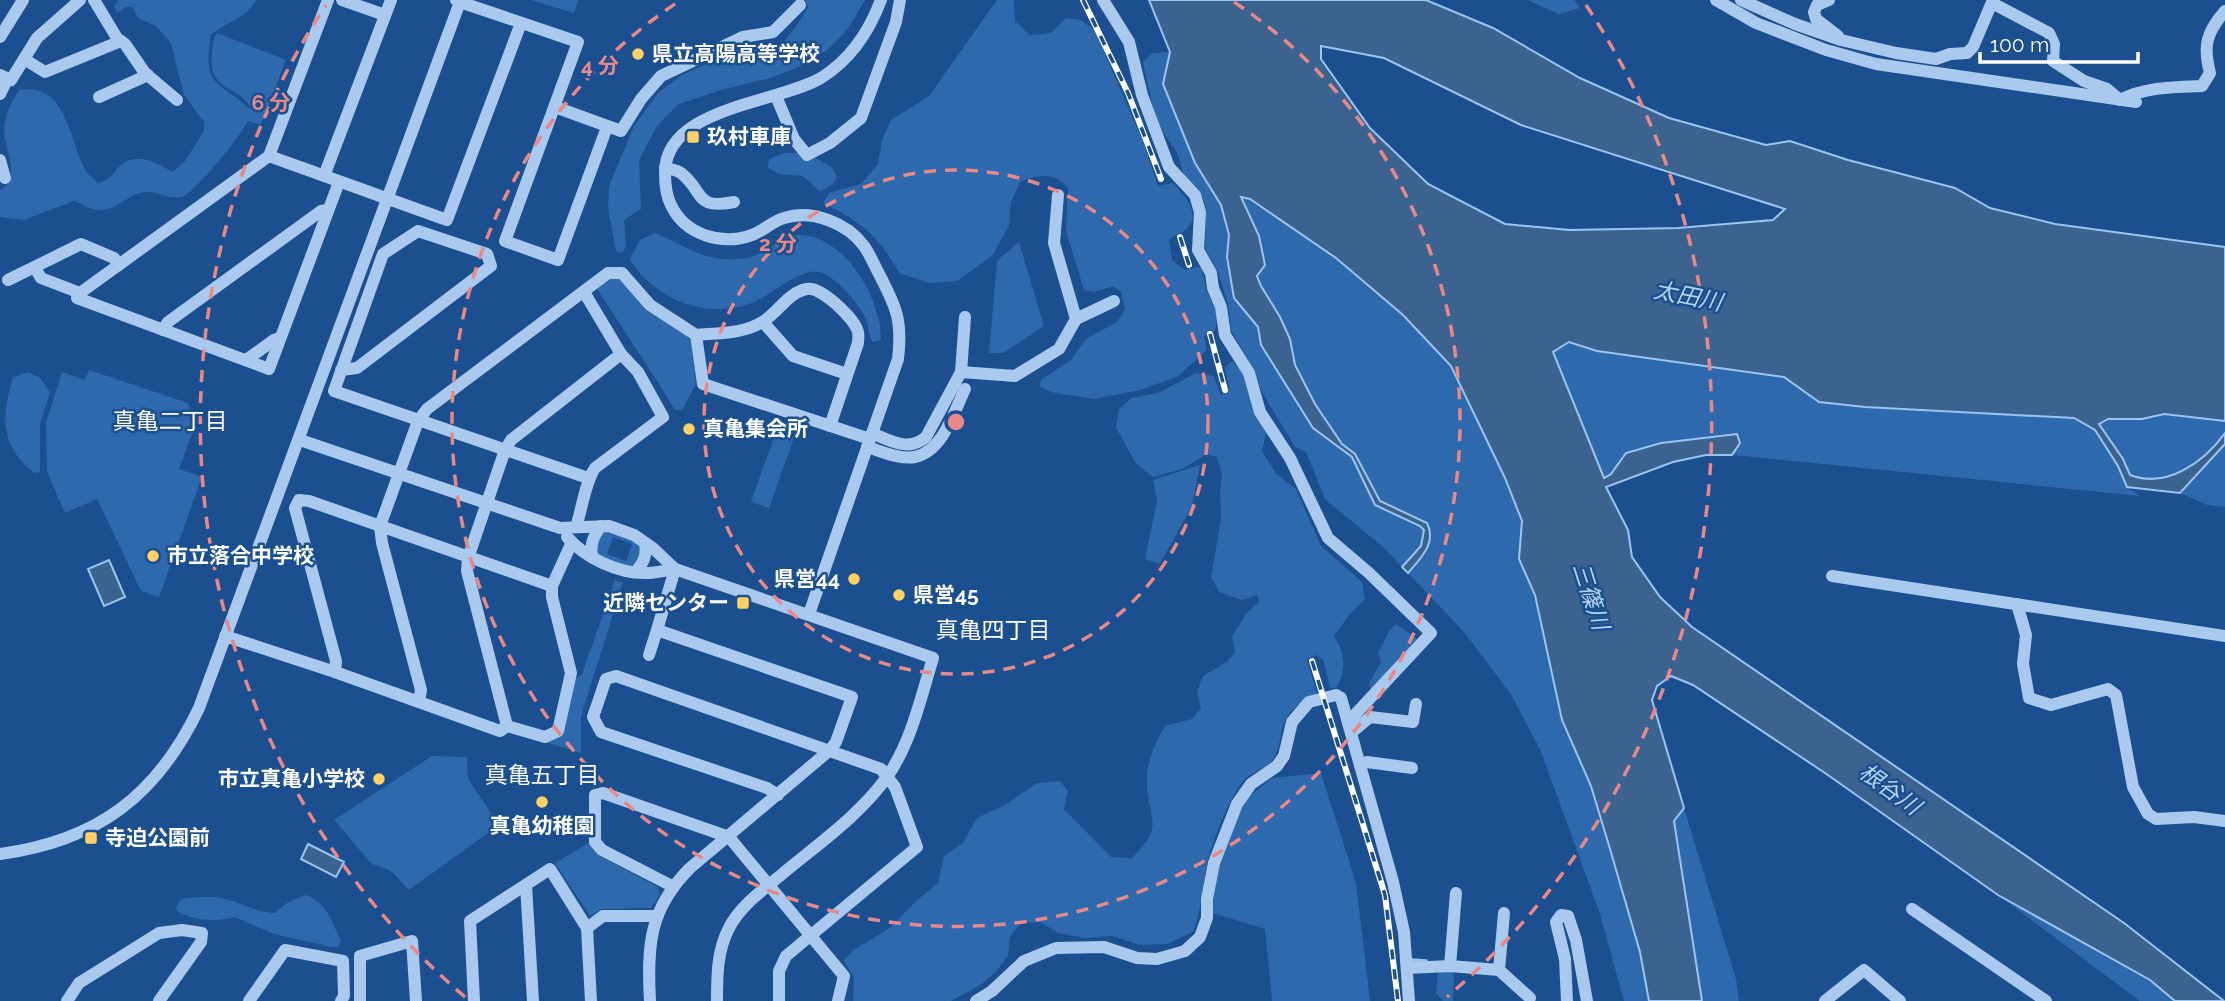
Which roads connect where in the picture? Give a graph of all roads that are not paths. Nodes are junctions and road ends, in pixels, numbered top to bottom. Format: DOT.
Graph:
graph roads {
  1 [pos="23,0"];
  2 [pos="80,0"];
  3 [pos="94,0"];
  4 [pos="327,0"];
  5 [pos="342,0"];
  6 [pos="391,0"];
  7 [pos="881,0"];
  8 [pos="900,0"];
  9 [pos="1100,0"];
  10 [pos="1716,0"];
  11 [pos="1741,0"];
  12 [pos="1829,0"];
  13 [pos="458,1"];
  14 [pos="1993,1"];
  15 [pos="800,5"];
  16 [pos="2225,11"];
  17 [pos="386,15"];
  18 [pos="521,23"];
  19 [pos="0,37"];
  20 [pos="1841,40"];
  21 [pos="121,41"];
  22 [pos="24,60"];
  23 [pos="148,75"];
  24 [pos="4,77"];
  25 [pos="0,94"];
  26 [pos="776,96"];
  27 [pos="99,97"];
  28 [pos="177,100"];
  29 [pos="2120,100"];
  30 [pos="2136,102"];
  31 [pos="555,107"];
  32 [pos="607,127"];
  33 [pos="269,156"];
  34 [pos="0,160"];
  35 [pos="665,168"];
  36 [pos="324,176"];
  37 [pos="5,178"];
  38 [pos="339,182"];
  39 [pos="1058,194"];
  40 [pos="387,200"];
  41 [pos="734,202"];
  42 [pos="328,210"];
  43 [pos="119,265"];
  44 [pos="35,268"];
  45 [pos="8,280"];
  46 [pos="584,292"];
  47 [pos="80,293"];
  48 [pos="1114,301"];
  49 [pos="965,317"];
  50 [pos="1076,319"];
  51 [pos="763,322"];
  52 [pos="163,330"];
  53 [pos="696,335"];
  54 [pos="280,338"];
  55 [pos="621,354"];
  56 [pos="247,360"];
  57 [pos="341,370"];
  58 [pos="961,372"];
  59 [pos="847,374"];
  60 [pos="965,389"];
  61 [pos="418,421"];
  62 [pos="830,426"];
  63 [pos="300,440"];
  64 [pos="870,440"];
  65 [pos="505,450"];
  66 [pos="398,473"];
  67 [pos="589,478"];
  68 [pos="486,503"];
  69 [pos="380,526"];
  70 [pos="601,526"];
  71 [pos="576,527"];
  72 [pos="560,528"];
  73 [pos="572,542"];
  74 [pos="645,543"];
  75 [pos="592,557"];
  76 [pos="468,558"];
  77 [pos="675,569"];
  78 [pos="635,572"];
  79 [pos="1832,576"];
  80 [pos="552,586"];
  81 [pos="2017,604"];
  82 [pos="809,614"];
  83 [pos="657,630"];
  84 [pos="225,636"];
  85 [pos="2225,636"];
  86 [pos="649,655"];
  87 [pos="335,671"];
  88 [pos="419,702"];
  89 [pos="1416,704"];
  90 [pos="507,726"];
  91 [pos="1349,728"];
  92 [pos="830,750"];
  93 [pos="1360,765"];
  94 [pos="1412,768"];
  95 [pos="888,775"];
  96 [pos="778,795"];
  97 [pos="2225,821"];
  98 [pos="729,837"];
  99 [pos="0,854"];
  100 [pos="526,885"];
  101 [pos="769,885"];
  102 [pos="672,886"];
  103 [pos="1456,892"];
  104 [pos="1912,909"];
  105 [pos="1504,913"];
  106 [pos="655,916"];
  107 [pos="587,928"];
  108 [pos="809,935"];
  109 [pos="1450,966"];
  110 [pos="1406,968"];
  111 [pos="1499,970"];
  112 [pos="1530,998"];
  113 [pos="67,1001"];
  114 [pos="159,1001"];
  115 [pos="249,1001"];
  116 [pos="341,1001"];
  117 [pos="360,1001"];
  118 [pos="416,1001"];
  119 [pos="474,1001"];
  120 [pos="533,1001"];
  121 [pos="592,1001"];
  122 [pos="650,1001"];
  123 [pos="717,1001"];
  124 [pos="779,1001"];
  125 [pos="838,1001"];
  126 [pos="976,1001"];
  127 [pos="1409,1001"];
  128 [pos="1567,1001"];
  129 [pos="1587,1001"];
  130 [pos="1825,1001"];
  131 [pos="1900,1001"];
  132 [pos="2046,1001"];
  1 -- 19 [label="street"];
  2 -- 22 [label="street"];
  3 -- 21 [label="street"];
  4 -- 33 [label="street"];
  5 -- 17 [label="street"];
  6 -- 17 [label="street"];
  7 -- 26 [label="street"];
  8 -- 26 [label="street"];
  9 -- 91 [label="street"];
  10 -- 29 [label="street"];
  11 -- 20 [label="street"];
  12 -- 20 [label="street"];
  13 -- 18 [label="street"];
  13 -- 40 [label="street"];
  14 -- 20 [label="street"];
  14 -- 29 [label="street"];
  15 -- 32 [label="street"];
  16 -- 29 [label="street"];
  17 -- 36 [label="street"];
  18 -- 31 [label="street"];
  18 -- 40 [label="street"];
  21 -- 22 [label="street"];
  21 -- 23 [label="street"];
  22 -- 24 [label="street"];
  23 -- 27 [label="street"];
  23 -- 28 [label="street"];
  24 -- 25 [label="street"];
  26 -- 35 [label="street"];
  29 -- 30 [label="street"];
  31 -- 32 [label="street"];
  31 -- 32 [label="street"];
  33 -- 36 [label="street"];
  33 -- 43 [label="street"];
  34 -- 37 [label="street"];
  35 -- 41 [label="street"];
  35 -- 64 [label="street"];
  36 -- 38 [label="street"];
  38 -- 40 [label="street"];
  38 -- 42 [label="street"];
  39 -- 50 [label="street"];
  40 -- 63 [label="street"];
  42 -- 52 [label="street"];
  42 -- 54 [label="street"];
  43 -- 44 [label="street"];
  43 -- 47 [label="street"];
  44 -- 45 [label="street"];
  44 -- 47 [label="street"];
  46 -- 53 [label="street"];
  46 -- 55 [label="street"];
  46 -- 61 [label="street"];
  47 -- 52 [label="street"];
  48 -- 50 [label="street"];
  49 -- 58 [label="street"];
  50 -- 58 [label="street"];
  51 -- 53 [label="street"];
  51 -- 59 [label="street"];
  51 -- 59 [label="street"];
  52 -- 56 [label="street"];
  53 -- 62 [label="street"];
  54 -- 56 [label="street"];
  54 -- 56 [label="street"];
  55 -- 65 [label="street"];
  55 -- 67 [label="street"];
  57 -- 57 [label="street"];
  57 -- 61 [label="street"];
  58 -- 64 [label="street"];
  59 -- 62 [label="street"];
  60 -- 64 [label="street"];
  61 -- 65 [label="street"];
  61 -- 66 [label="street"];
  62 -- 64 [label="street"];
  63 -- 66 [label="street"];
  63 -- 84 [label="street"];
  64 -- 82 [label="street"];
  65 -- 67 [label="street"];
  65 -- 68 [label="street"];
  66 -- 68 [label="street"];
  66 -- 69 [label="street"];
  67 -- 71 [label="street"];
  68 -- 72 [label="street"];
  68 -- 76 [label="street"];
  69 -- 76 [label="street"];
  69 -- 87 [label="street"];
  69 -- 88 [label="street"];
  70 -- 71 [label="street"];
  70 -- 74 [label="street"];
  70 -- 75 [label="street"];
  71 -- 72 [label="street"];
  72 -- 73 [label="street"];
  73 -- 75 [label="street"];
  73 -- 80 [label="street"];
  74 -- 77 [label="street"];
  74 -- 78 [label="street"];
  75 -- 78 [label="street"];
  76 -- 80 [label="street"];
  76 -- 90 [label="street"];
  77 -- 78 [label="street"];
  77 -- 82 [label="street"];
  77 -- 83 [label="street"];
  79 -- 81 [label="street"];
  80 -- 90 [label="street"];
  81 -- 85 [label="street"];
  81 -- 97 [label="street"];
  82 -- 95 [label="street"];
  83 -- 86 [label="street"];
  83 -- 92 [label="street"];
  84 -- 87 [label="street"];
  84 -- 99 [label="street"];
  87 -- 88 [label="street"];
  88 -- 90 [label="street"];
  89 -- 91 [label="street"];
  91 -- 93 [label="street"];
  91 -- 126 [label="street"];
  92 -- 95 [label="street"];
  92 -- 96 [label="street"];
  92 -- 96 [label="street"];
  93 -- 94 [label="street"];
  93 -- 110 [label="street"];
  95 -- 101 [label="street"];
  95 -- 108 [label="street"];
  96 -- 98 [label="street"];
  98 -- 101 [label="street"];
  98 -- 102 [label="street"];
  98 -- 102 [label="street"];
  100 -- 107 [label="street"];
  100 -- 119 [label="street"];
  100 -- 120 [label="street"];
  101 -- 108 [label="street"];
  101 -- 123 [label="street"];
  102 -- 106 [label="street"];
  103 -- 109 [label="street"];
  104 -- 132 [label="street"];
  105 -- 111 [label="street"];
  106 -- 107 [label="street"];
  106 -- 122 [label="street"];
  107 -- 121 [label="street"];
  108 -- 124 [label="street"];
  108 -- 125 [label="street"];
  109 -- 110 [label="street"];
  109 -- 111 [label="street"];
  110 -- 127 [label="street"];
  111 -- 112 [label="street"];
  113 -- 114 [label="street"];
  115 -- 116 [label="street"];
  117 -- 118 [label="street"];
  128 -- 129 [label="street"];
  130 -- 131 [label="street"];
}
